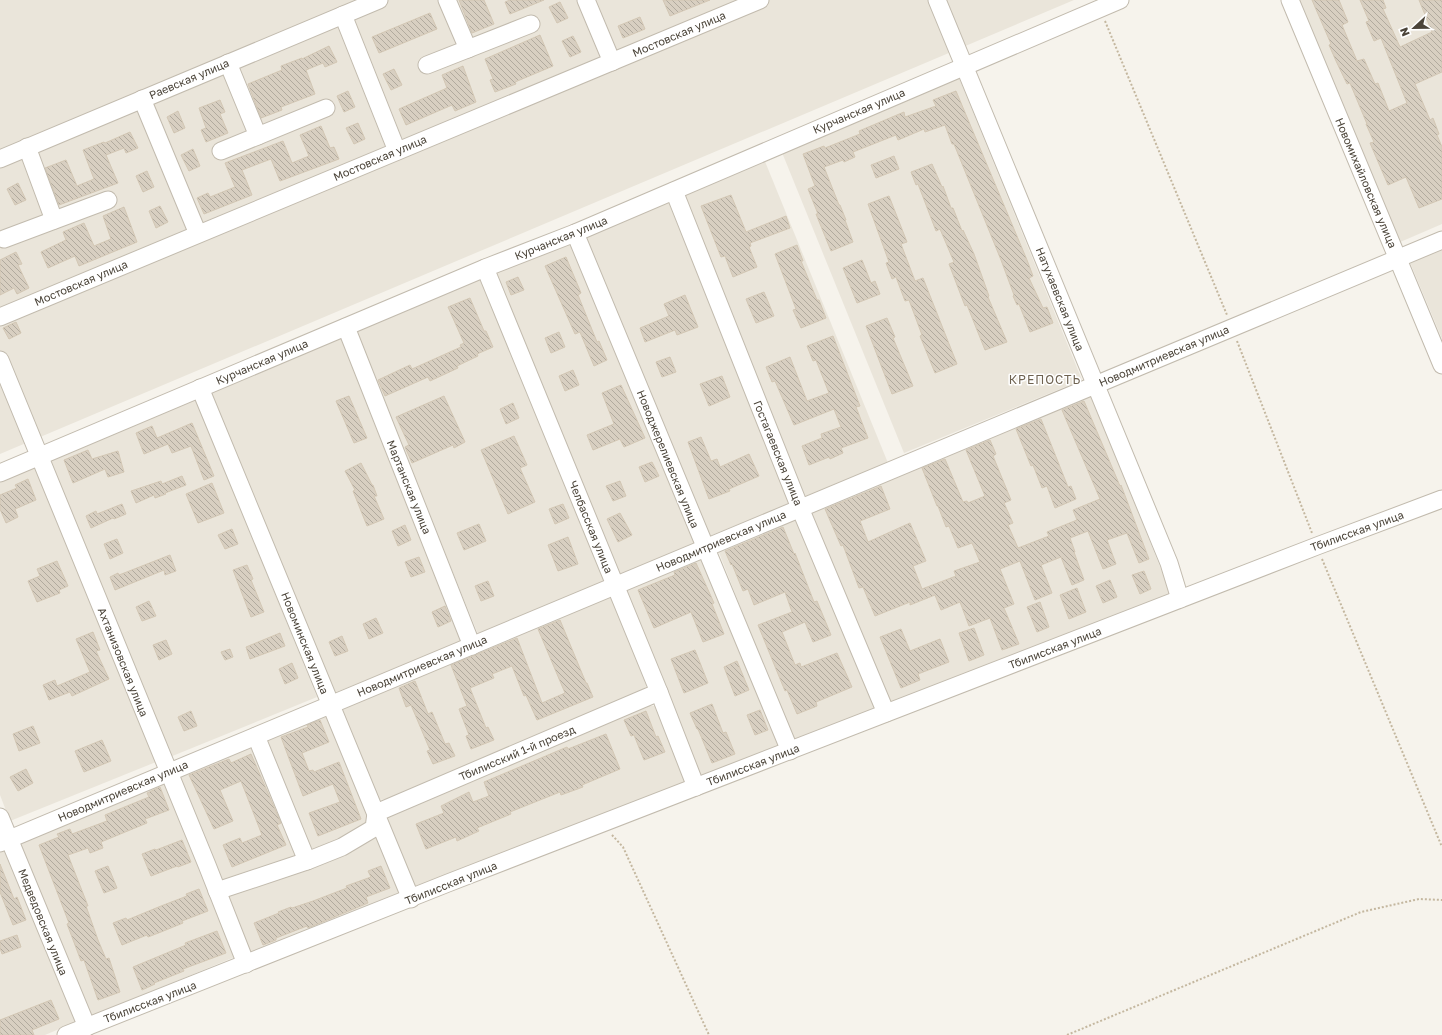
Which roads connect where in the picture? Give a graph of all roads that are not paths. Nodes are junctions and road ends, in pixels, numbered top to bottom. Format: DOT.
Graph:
graph roads {
  1 [pos="379,0"];
  2 [pos="447,0"];
  3 [pos="586,0"];
  4 [pos="760,0"];
  5 [pos="937,0"];
  6 [pos="1120,0"];
  7 [pos="1290,0"];
  8 [pos="342,15"];
  9 [pos="531,24"];
  10 [pos="468,49"];
  11 [pos="612,62"];
  12 [pos="228,63"];
  13 [pos="427,65"];
  14 [pos="964,66"];
  15 [pos="142,99"];
  16 [pos="326,108"];
  17 [pos="258,136"];
  18 [pos="27,147"];
  19 [pos="221,151"];
  20 [pos="397,151"];
  21 [pos="0,159"];
  22 [pos="674,191"];
  23 [pos="108,200"];
  24 [pos="54,220"];
  25 [pos="575,233"];
  26 [pos="198,234"];
  27 [pos="4,239"];
  28 [pos="1442,240"];
  29 [pos="1397,258"];
  30 [pos="485,268"];
  31 [pos="0,317"];
  32 [pos="346,328"];
  33 [pos="0,360"];
  34 [pos="1442,365"];
  35 [pos="1095,385"];
  36 [pos="200,388"];
  37 [pos="40,456"];
  38 [pos="0,473"];
  39 [pos="1442,499"];
  40 [pos="800,508"];
  41 [pos="705,548"];
  42 [pos="615,586"];
  43 [pos="1180,599"];
  44 [pos="472,646"];
  45 [pos="659,692"];
  46 [pos="330,705"];
  47 [pos="886,713"];
  48 [pos="256,736"];
  49 [pos="790,751"];
  50 [pos="168,772"];
  51 [pos="696,787"];
  52 [pos="376,814"];
  53 [pos="0,817"];
  54 [pos="5,841"];
  55 [pos="307,861"];
  56 [pos="217,891"];
  57 [pos="411,899"];
  58 [pos="246,964"];
  59 [pos="87,1027"];
  60 [pos="66,1035"];
  1 -- 8 [label="street, Раевская улица"];
  2 -- 10 [label="street"];
  3 -- 11 [label="street"];
  4 -- 11 [label="street, Мостовская улица"];
  5 -- 14 [label="street, Натухаевская улица"];
  6 -- 14 [label="street, Курчанская улица"];
  7 -- 29 [label="street, Новомихайловская улица"];
  8 -- 12 [label="street, Раевская улица"];
  8 -- 20 [label="street"];
  9 -- 10 [label="street"];
  10 -- 13 [label="street"];
  11 -- 20 [label="street, Мостовская улица"];
  12 -- 15 [label="street, Раевская улица"];
  12 -- 17 [label="street"];
  14 -- 22 [label="street, Курчанская улица"];
  14 -- 35 [label="street, Натухаевская улица"];
  15 -- 18 [label="street, Раевская улица"];
  15 -- 26 [label="street"];
  16 -- 17 [label="street"];
  17 -- 19 [label="street"];
  18 -- 21 [label="street, Раевская улица"];
  18 -- 24 [label="street"];
  20 -- 26 [label="street, Мостовская улица"];
  22 -- 25 [label="street, Курчанская улица"];
  22 -- 40 [label="street, Гостагаевская улица"];
  23 -- 24 [label="street"];
  24 -- 27 [label="street"];
  25 -- 30 [label="street, Курчанская улица"];
  25 -- 41 [label="street, Новоджерелиевская улица"];
  26 -- 31 [label="street, Мостовская улица"];
  28 -- 29 [label="street, Новодмитриевская улица"];
  29 -- 34 [label="street, Новомихайловская улица"];
  29 -- 35 [label="street, Новодмитриевская улица"];
  30 -- 32 [label="street, Курчанская улица"];
  30 -- 42 [label="street, Челбасская улица"];
  32 -- 36 [label="street, Курчанская улица"];
  32 -- 44 [label="street, Мартанская улица"];
  33 -- 37 [label="street, Ахтанизовская улица"];
  35 -- 40 [label="street, Новодмитриевская улица"];
  35 -- 43 [label="street, Натухаевская улица"];
  36 -- 37 [label="street, Курчанская улица"];
  36 -- 46 [label="street, Новоминская улица"];
  37 -- 38 [label="street, Курчанская улица"];
  37 -- 50 [label="street, Ахтанизовская улица"];
  39 -- 43 [label="street, Тбилисская улица"];
  40 -- 41 [label="street, Новодмитриевская улица"];
  40 -- 47 [label="street, Гостагаевская улица"];
  41 -- 42 [label="street, Новодмитриевская улица"];
  41 -- 49 [label="street, Новоджерелиевская улица"];
  42 -- 44 [label="street, Новодмитриевская улица"];
  42 -- 45 [label="street, Челбасская улица"];
  43 -- 47 [label="street, Тбилисская улица"];
  44 -- 46 [label="street, Новодмитриевская улица"];
  45 -- 51 [label="street, Челбасская улица"];
  45 -- 52 [label="street, Тбилисский 1-й проезд"];
  46 -- 48 [label="street, Новодмитриевская улица"];
  46 -- 52 [label="street, Новоминская улица"];
  47 -- 49 [label="street, Тбилисская улица"];
  48 -- 50 [label="street, Новодмитриевская улица"];
  48 -- 55 [label="street"];
  49 -- 51 [label="street, Тбилисская улица"];
  50 -- 54 [label="street, Новодмитриевская улица"];
  50 -- 56 [label="street, Ахтанизовская улица"];
  51 -- 57 [label="street, Тбилисская улица"];
  52 -- 55 [label="street"];
  52 -- 57 [label="street, Новоминская улица"];
  53 -- 54 [label="street, Медведовская улица"];
  54 -- 59 [label="street, Медведовская улица"];
  55 -- 56 [label="street"];
  56 -- 58 [label="street, Ахтанизовская улица"];
  57 -- 58 [label="street, Тбилисская улица"];
  58 -- 59 [label="street, Тбилисская улица"];
  59 -- 60 [label="street, Тбилисская улица"];
}
